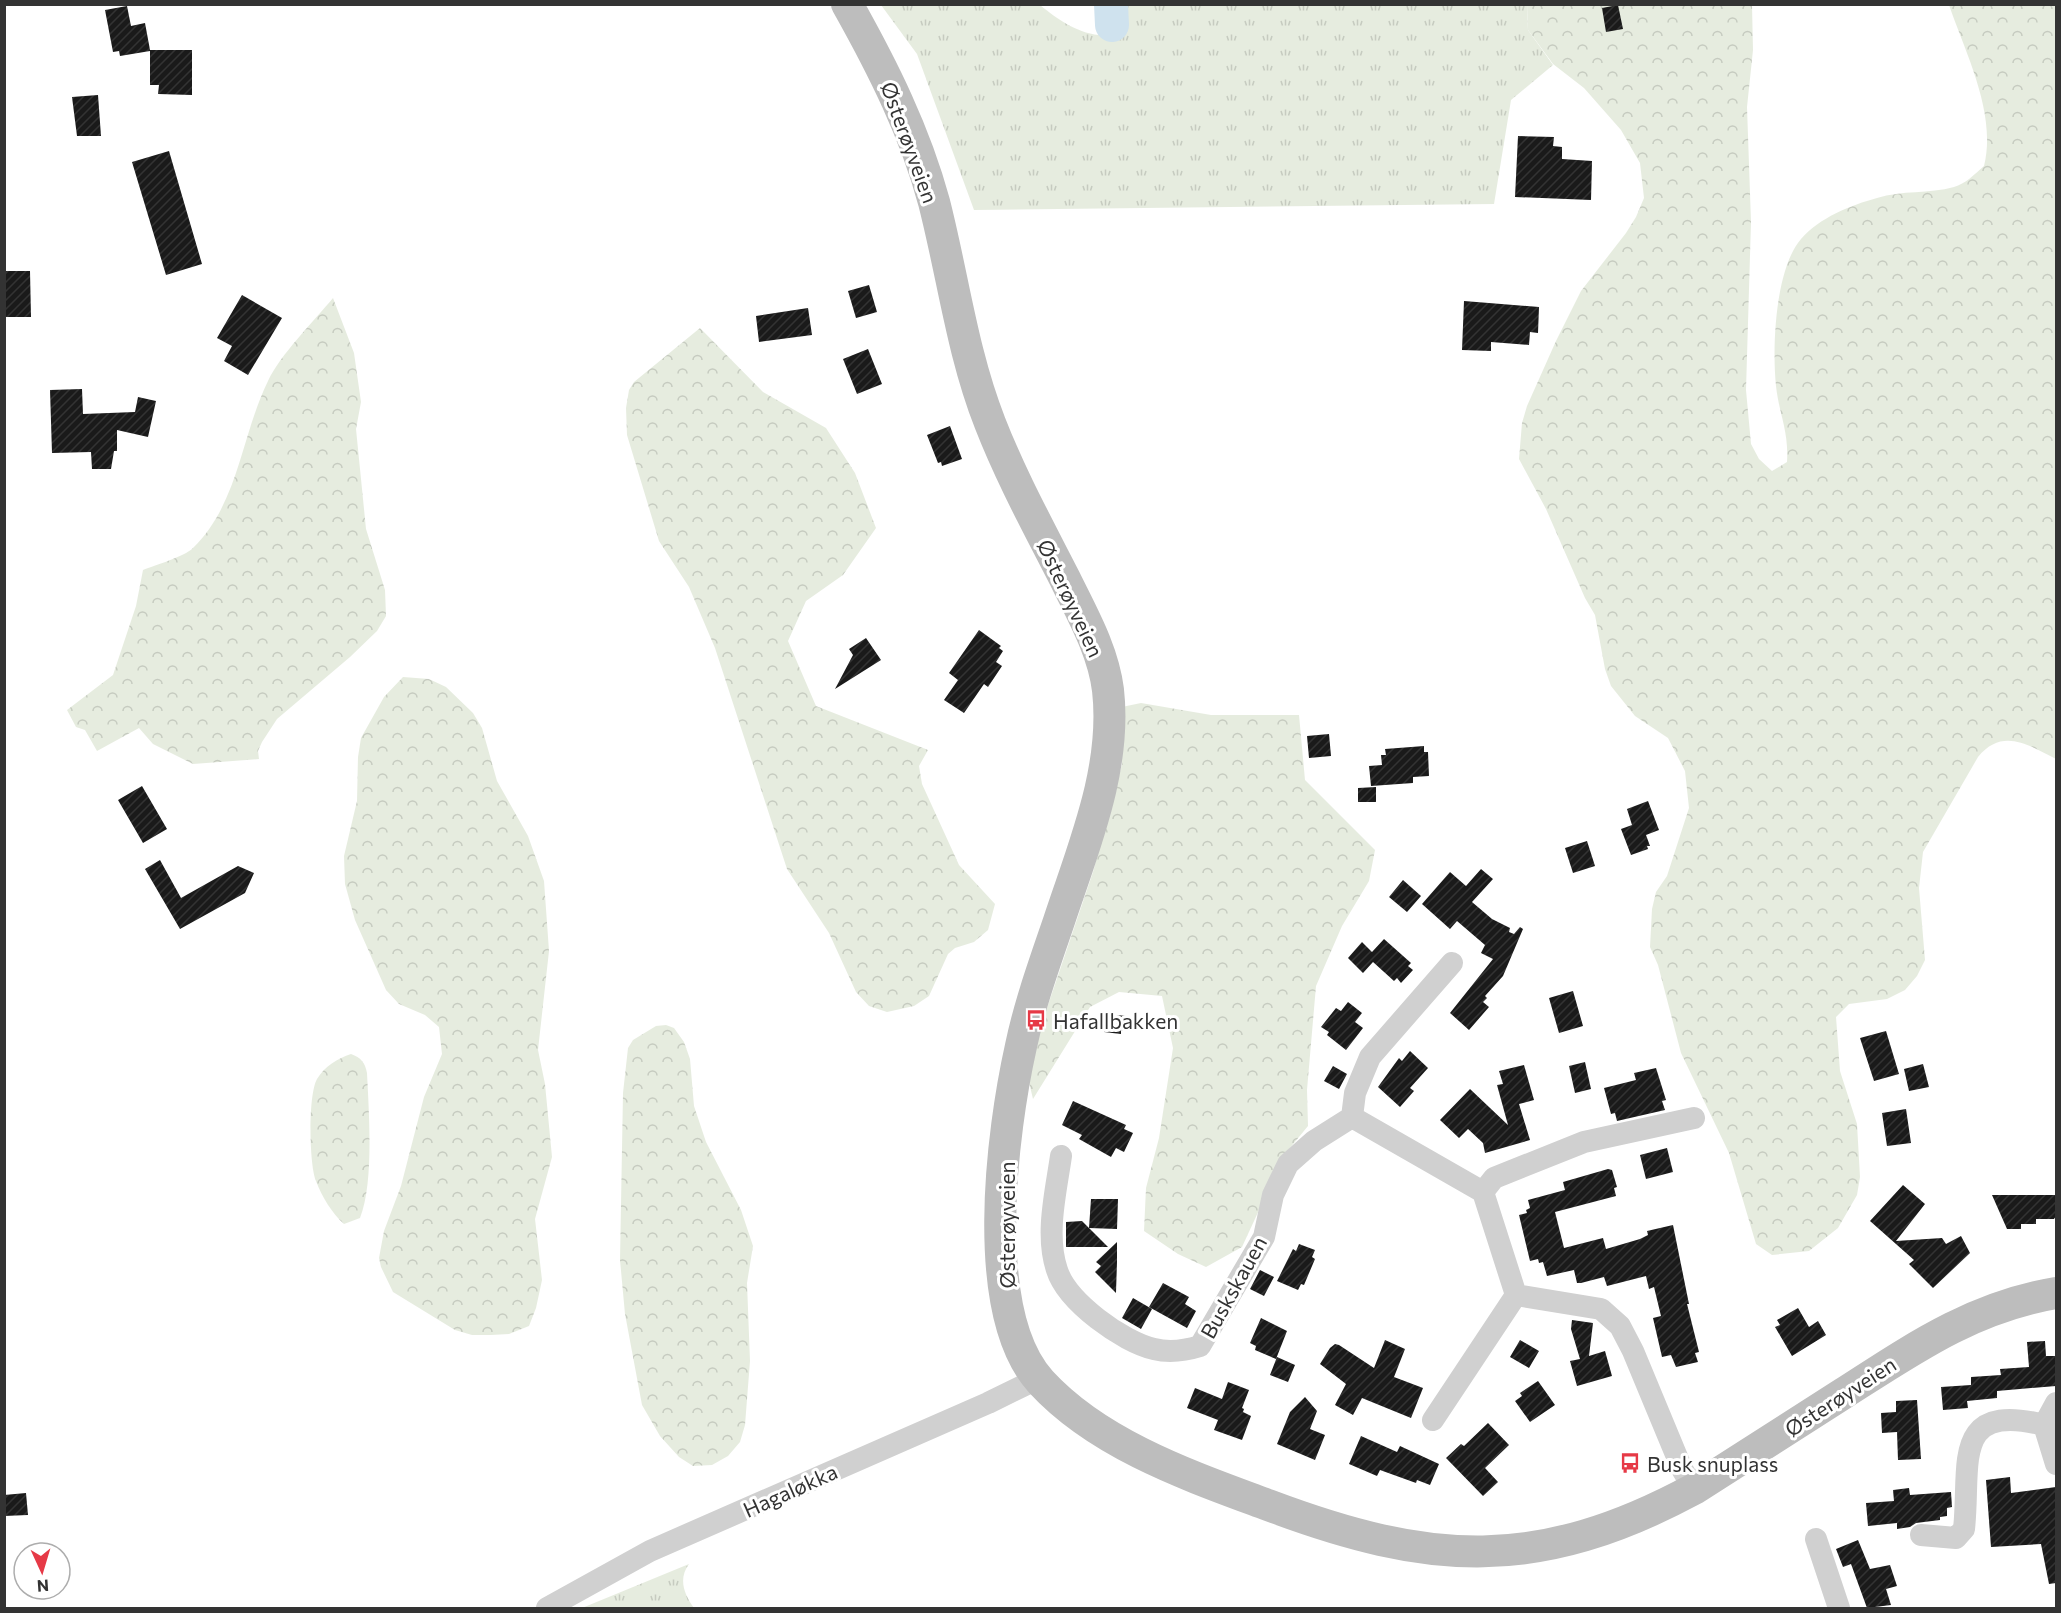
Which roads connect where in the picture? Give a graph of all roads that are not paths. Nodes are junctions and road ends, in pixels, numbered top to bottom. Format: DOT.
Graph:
graph roads {
  1 [pos="847,4"];
  2 [pos="1452,963"];
  3 [pos="1352,1117"];
  4 [pos="1694,1118"];
  5 [pos="1061,1156"];
  6 [pos="1483,1192"];
  7 [pos="2056,1293"];
  8 [pos="1516,1295"];
  9 [pos="1037,1379"];
  10 [pos="2056,1403"];
  11 [pos="1432,1420"];
  12 [pos="2044,1425"];
  13 [pos="2056,1464"];
  14 [pos="1694,1489"];
  15 [pos="1921,1536"];
  16 [pos="1816,1539"];
  17 [pos="547,1608"];
  18 [pos="1839,1608"];
  1 -- 9 [label="main road, Østerøyveien"];
  2 -- 3 [label="street"];
  3 -- 5 [label="street, Buskskauen"];
  3 -- 6 [label="street"];
  4 -- 6 [label="street"];
  6 -- 8 [label="street"];
  7 -- 14 [label="main road, Østerøyveien"];
  8 -- 11 [label="street"];
  8 -- 14 [label="street"];
  9 -- 14 [label="main road, Østerøyveien"];
  9 -- 17 [label="street, Hagaløkka"];
  10 -- 12 [label="street"];
  12 -- 13 [label="street"];
  12 -- 15 [label="street"];
  16 -- 18 [label="street"];
}
